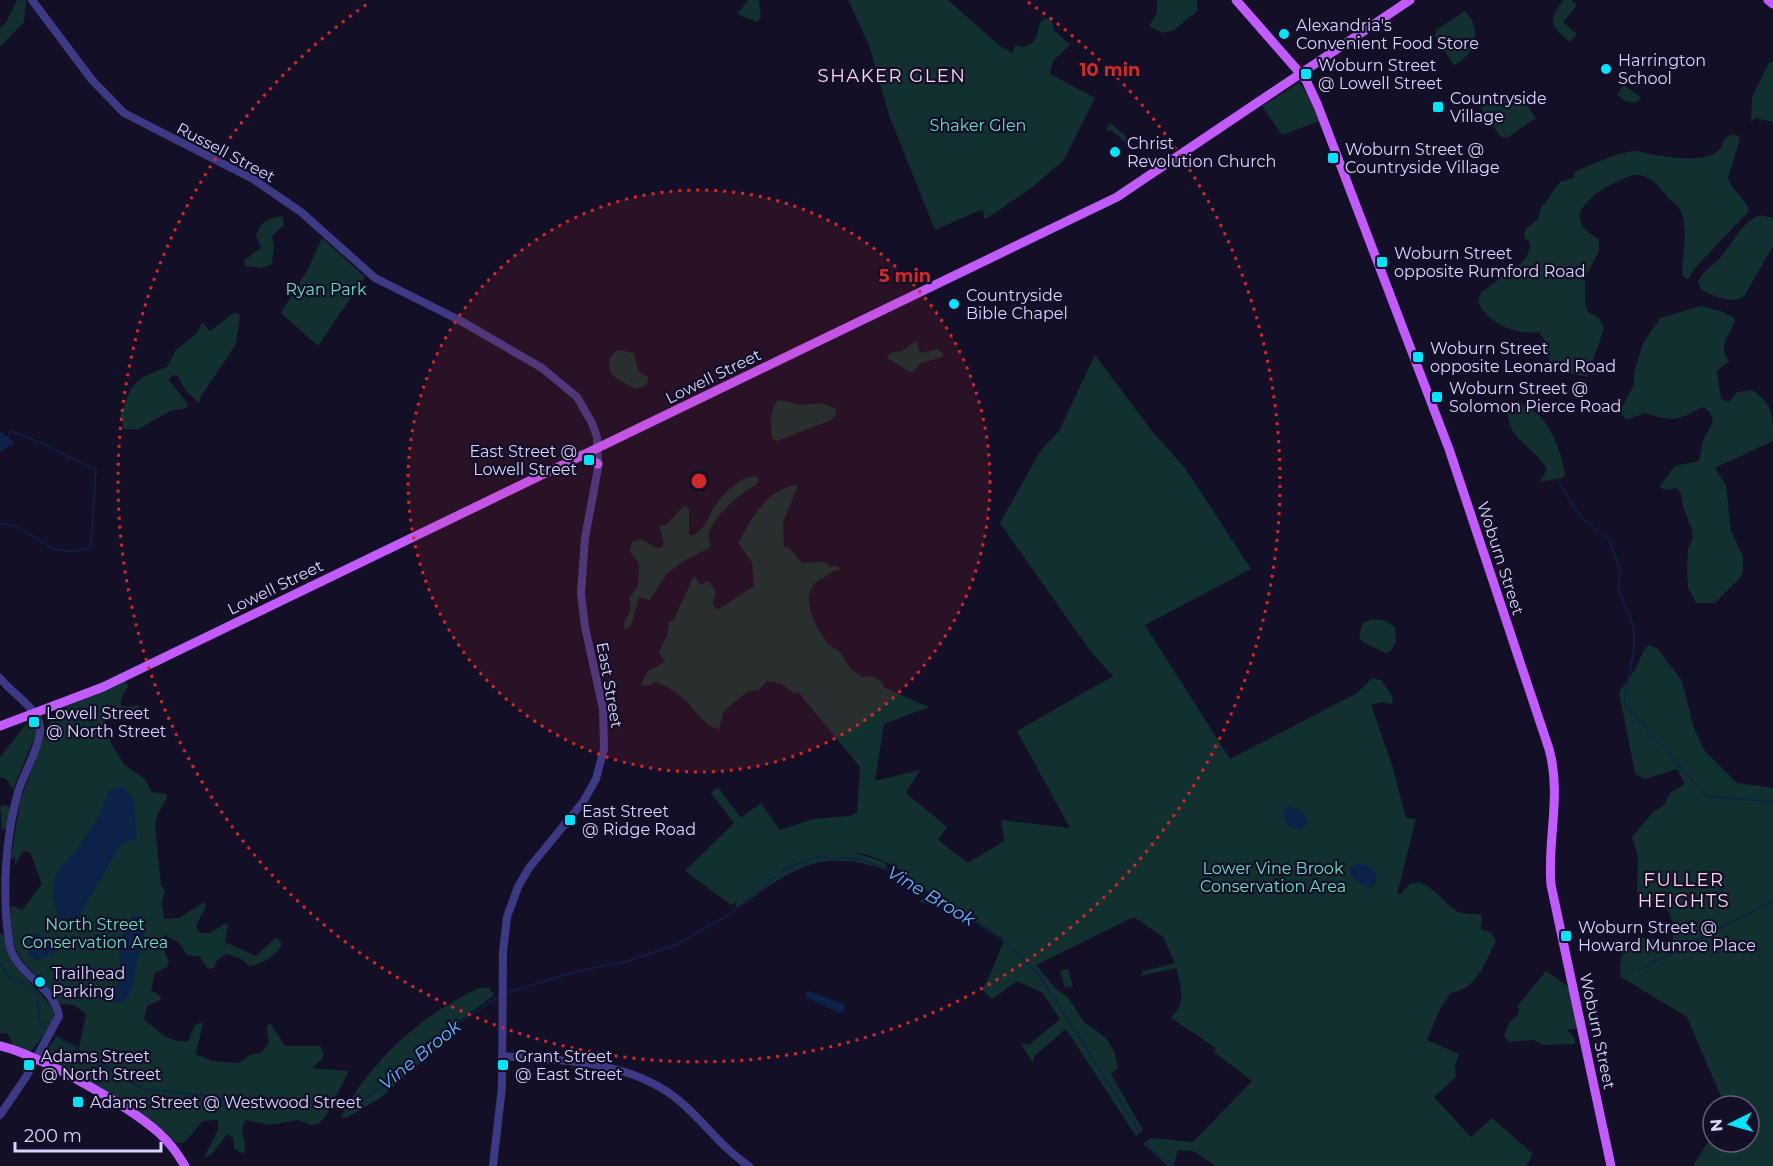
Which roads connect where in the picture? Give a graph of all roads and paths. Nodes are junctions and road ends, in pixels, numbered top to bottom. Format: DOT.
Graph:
graph roads {
  1 [pos="32,0"];
  2 [pos="1236,0"];
  3 [pos="1410,0"];
  4 [pos="1768,0"];
  5 [pos="1773,4"];
  6 [pos="1301,74"];
  7 [pos="461,321"];
  8 [pos="598,447"];
  9 [pos="582,455"];
  10 [pos="598,464"];
  11 [pos="0,678"];
  12 [pos="34,713"];
  13 [pos="0,726"];
  14 [pos="0,1046"];
  15 [pos="503,1056"];
  16 [pos="35,1059"];
  17 [pos="0,1114"];
  18 [pos="185,1166"];
  19 [pos="493,1166"];
  20 [pos="748,1166"];
  21 [pos="1611,1166"];
  1 -- 7 [label="street, Russell Street"];
  2 -- 6 [label="main road, Woburn Street"];
  3 -- 6 [label="main road, Lowell Street"];
  4 -- 5 [label="main road"];
  6 -- 8 [label="main road, Lowell Street"];
  6 -- 21 [label="main road, Woburn Street"];
  7 -- 8 [label="street, East Street"];
  8 -- 9 [label="main road, Lowell Street"];
  8 -- 10 [label="street, East Street"];
  9 -- 10 [label="main road"];
  9 -- 12 [label="main road, Lowell Street"];
  10 -- 15 [label="street, East Street"];
  11 -- 12 [label="street"];
  12 -- 13 [label="main road, Lowell Street"];
  12 -- 16 [label="street"];
  14 -- 16 [label="main road"];
  15 -- 19 [label="street, East Street"];
  15 -- 20 [label="street"];
  16 -- 17 [label="street"];
  16 -- 18 [label="main road"];
}
